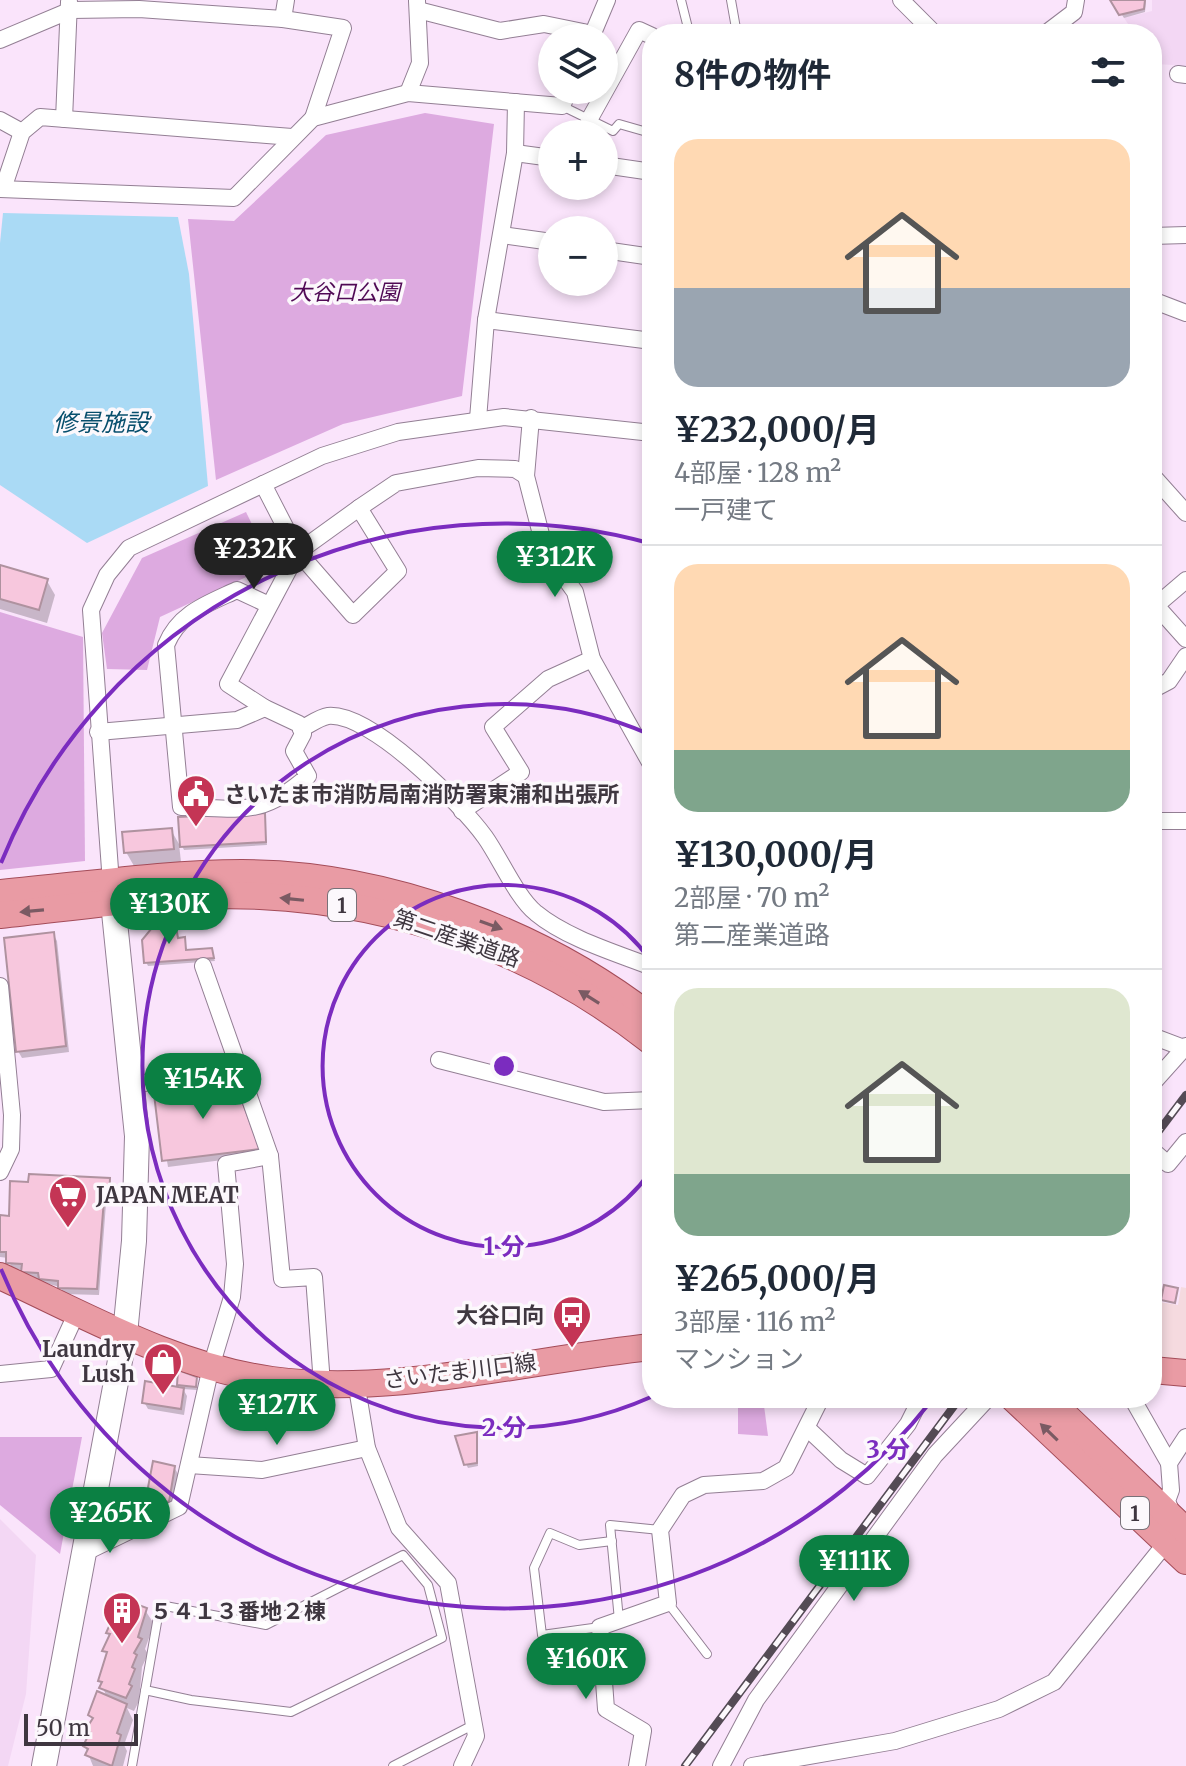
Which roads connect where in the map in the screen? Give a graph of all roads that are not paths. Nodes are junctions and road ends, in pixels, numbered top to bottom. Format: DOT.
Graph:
graph roads {
  1 [pos="286,0"];
  2 [pos="607,0"];
  3 [pos="681,0"];
  4 [pos="731,0"];
  5 [pos="901,0"];
  6 [pos="1076,0"];
  7 [pos="70,5"];
  8 [pos="138,5"];
  9 [pos="418,5"];
  10 [pos="283,19"];
  11 [pos="597,24"];
  12 [pos="687,24"];
  13 [pos="735,24"];
  14 [pos="925,24"];
  15 [pos="1058,24"];
  16 [pos="538,25"];
  17 [pos="642,31"];
  18 [pos="0,40"];
  19 [pos="408,93"];
  20 [pos="538,100"];
  21 [pos="516,102"];
  22 [pos="572,104"];
  23 [pos="313,118"];
  24 [pos="64,119"];
  25 [pos="0,120"];
  26 [pos="589,120"];
  27 [pos="618,125"];
  28 [pos="642,131"];
  29 [pos="22,132"];
  30 [pos="292,137"];
  31 [pos="515,153"];
  32 [pos="538,156"];
  33 [pos="618,167"];
  34 [pos="642,171"];
  35 [pos="1,189"];
  36 [pos="502,235"];
  37 [pos="1186,235"];
  38 [pos="1162,236"];
  39 [pos="538,240"];
  40 [pos="618,252"];
  41 [pos="642,256"];
  42 [pos="1162,304"];
  43 [pos="1186,313"];
  44 [pos="486,320"];
  45 [pos="642,340"];
  46 [pos="531,418"];
  47 [pos="478,419"];
  48 [pos="642,432"];
  49 [pos="526,476"];
  50 [pos="263,484"];
  51 [pos="1162,486"];
  52 [pos="359,508"];
  53 [pos="1186,513"];
  54 [pos="298,552"];
  55 [pos="1186,580"];
  56 [pos="1162,599"];
  57 [pos="269,605"];
  58 [pos="1162,614"];
  59 [pos="1186,639"];
  60 [pos="1186,656"];
  61 [pos="592,659"];
  62 [pos="1162,685"];
  63 [pos="265,708"];
  64 [pos="172,726"];
  65 [pos="301,729"];
  66 [pos="98,732"];
  67 [pos="642,748"];
  68 [pos="462,811"];
  69 [pos="1162,821"];
  70 [pos="1186,821"];
  71 [pos="0,893"];
  72 [pos="113,893"];
  73 [pos="0,915"];
  74 [pos="642,964"];
  75 [pos="203,966"];
  76 [pos="0,986"];
  77 [pos="642,1011"];
  78 [pos="642,1035"];
  79 [pos="1162,1039"];
  80 [pos="1185,1047"];
  81 [pos="439,1060"];
  82 [pos="242,1073"];
  83 [pos="1162,1073"];
  84 [pos="133,1084"];
  85 [pos="642,1100"];
  86 [pos="1186,1142"];
  87 [pos="270,1156"];
  88 [pos="1162,1159"];
  89 [pos="1,1168"];
  90 [pos="0,1276"];
  91 [pos="77,1312"];
  92 [pos="125,1334"];
  93 [pos="642,1348"];
  94 [pos="211,1367"];
  95 [pos="1162,1371"];
  96 [pos="1186,1373"];
  97 [pos="0,1374"];
  98 [pos="356,1382"];
  99 [pos="322,1384"];
  100 [pos="816,1408"];
  101 [pos="916,1408"];
  102 [pos="978,1408"];
  103 [pos="1027,1408"];
  104 [pos="1061,1408"];
  105 [pos="1138,1408"];
  106 [pos="807,1428"];
  107 [pos="1186,1437"];
  108 [pos="367,1448"];
  109 [pos="1092,1456"];
  110 [pos="1169,1463"];
  111 [pos="189,1465"];
  112 [pos="660,1530"];
  113 [pos="1176,1531"];
  114 [pos="612,1541"];
  115 [pos="86,1552"];
  116 [pos="1186,1561"];
  117 [pos="668,1603"];
  118 [pos="619,1620"];
  119 [pos="600,1627"];
  120 [pos="707,1654"];
  121 [pos="145,1690"];
  122 [pos="474,1724"];
  123 [pos="770,1765"];
  124 [pos="44,1766"];
  125 [pos="132,1766"];
  126 [pos="393,1766"];
  127 [pos="462,1766"];
  128 [pos="638,1766"];
  129 [pos="721,1766"];
  130 [pos="752,1766"];
  1 -- 10 [label="street"];
  2 -- 11 [label="street"];
  3 -- 12 [label="lane"];
  4 -- 13 [label="lane"];
  5 -- 14 [label="street"];
  6 -- 15 [label="street"];
  7 -- 8 [label="street"];
  7 -- 18 [label="street"];
  7 -- 24 [label="street"];
  8 -- 10 [label="street"];
  9 -- 16 [label="street"];
  9 -- 19 [label="street"];
  10 -- 23 [label="street"];
  17 -- 26 [label="street"];
  19 -- 21 [label="street"];
  19 -- 23 [label="street"];
  20 -- 21 [label="street"];
  21 -- 31 [label="street"];
  22 -- 26 [label="lane"];
  23 -- 30 [label="street"];
  24 -- 29 [label="street"];
  24 -- 30 [label="street"];
  25 -- 29 [label="street"];
  27 -- 28 [label="lane"];
  29 -- 35 [label="street"];
  30 -- 35 [label="street"];
  31 -- 32 [label="street"];
  31 -- 36 [label="street"];
  33 -- 34 [label="street"];
  36 -- 39 [label="street"];
  36 -- 44 [label="street"];
  37 -- 38 [label="street"];
  40 -- 41 [label="street"];
  42 -- 43 [label="street"];
  44 -- 45 [label="street"];
  44 -- 47 [label="street"];
  46 -- 47 [label="street"];
  46 -- 48 [label="street"];
  46 -- 49 [label="street"];
  47 -- 50 [label="street"];
  49 -- 52 [label="street"];
  49 -- 61 [label="street"];
  50 -- 54 [label="street"];
  50 -- 66 [label="street"];
  51 -- 53 [label="street"];
  52 -- 54 [label="street"];
  52 -- 54 [label="street"];
  54 -- 57 [label="street"];
  55 -- 56 [label="street"];
  57 -- 63 [label="street"];
  57 -- 64 [label="street"];
  58 -- 59 [label="street"];
  60 -- 62 [label="street"];
  61 -- 67 [label="street"];
  61 -- 68 [label="street"];
  63 -- 64 [label="street"];
  63 -- 65 [label="street"];
  64 -- 65 [label="street"];
  64 -- 66 [label="street"];
  65 -- 68 [label="street"];
  66 -- 72 [label="street"];
  68 -- 74 [label="street"];
  69 -- 70 [label="street"];
  71 -- 72 [label="main road, 第二産業道路 / 1"];
  72 -- 73 [label="main road, 第二産業道路 / 1, one-way"];
  72 -- 77 [label="main road, 第二産業道路 / 1, one-way"];
  78 -- 72 [label="main road, 第二産業道路 / 1, one-way"];
  72 -- 84 [label="street"];
  75 -- 82 [label="street"];
  76 -- 89 [label="street"];
  79 -- 80 [label="street"];
  80 -- 83 [label="street"];
  81 -- 85 [label="street"];
  82 -- 84 [label="street"];
  82 -- 87 [label="street"];
  84 -- 92 [label="street"];
  86 -- 88 [label="street"];
  87 -- 94 [label="street"];
  87 -- 99 [label="street"];
  90 -- 91 [label="main road, さいたま川口線"];
  91 -- 92 [label="main road, さいたま川口線"];
  91 -- 97 [label="street"];
  92 -- 94 [label="main road, さいたま川口線"];
  92 -- 115 [label="street"];
  93 -- 98 [label="main road, さいたま川口線"];
  94 -- 99 [label="main road, さいたま川口線"];
  94 -- 111 [label="street"];
  95 -- 96 [label="main road"];
  98 -- 99 [label="main road, さいたま川口線"];
  98 -- 108 [label="street"];
  100 -- 106 [label="street"];
  101 -- 106 [label="street"];
  102 -- 129 [label="street"];
  109 -- 103 [label="main road, 1, one-way"];
  104 -- 109 [label="main road, 1"];
  105 -- 110 [label="street"];
  106 -- 112 [label="street"];
  107 -- 110 [label="street"];
  108 -- 111 [label="street"];
  108 -- 122 [label="street"];
  109 -- 113 [label="main road, 1"];
  110 -- 113 [label="street"];
  111 -- 115 [label="street"];
  112 -- 114 [label="lane"];
  112 -- 117 [label="street"];
  113 -- 116 [label="main road, 1"];
  113 -- 123 [label="street"];
  114 -- 118 [label="lane"];
  114 -- 119 [label="lane"];
  115 -- 124 [label="street"];
  117 -- 118 [label="street"];
  117 -- 120 [label="lane"];
  118 -- 119 [label="street"];
  119 -- 128 [label="street"];
  121 -- 121 [label="lane"];
  121 -- 125 [label="lane"];
  122 -- 126 [label="lane"];
  122 -- 127 [label="street"];
  123 -- 130 [label="street"];
}
